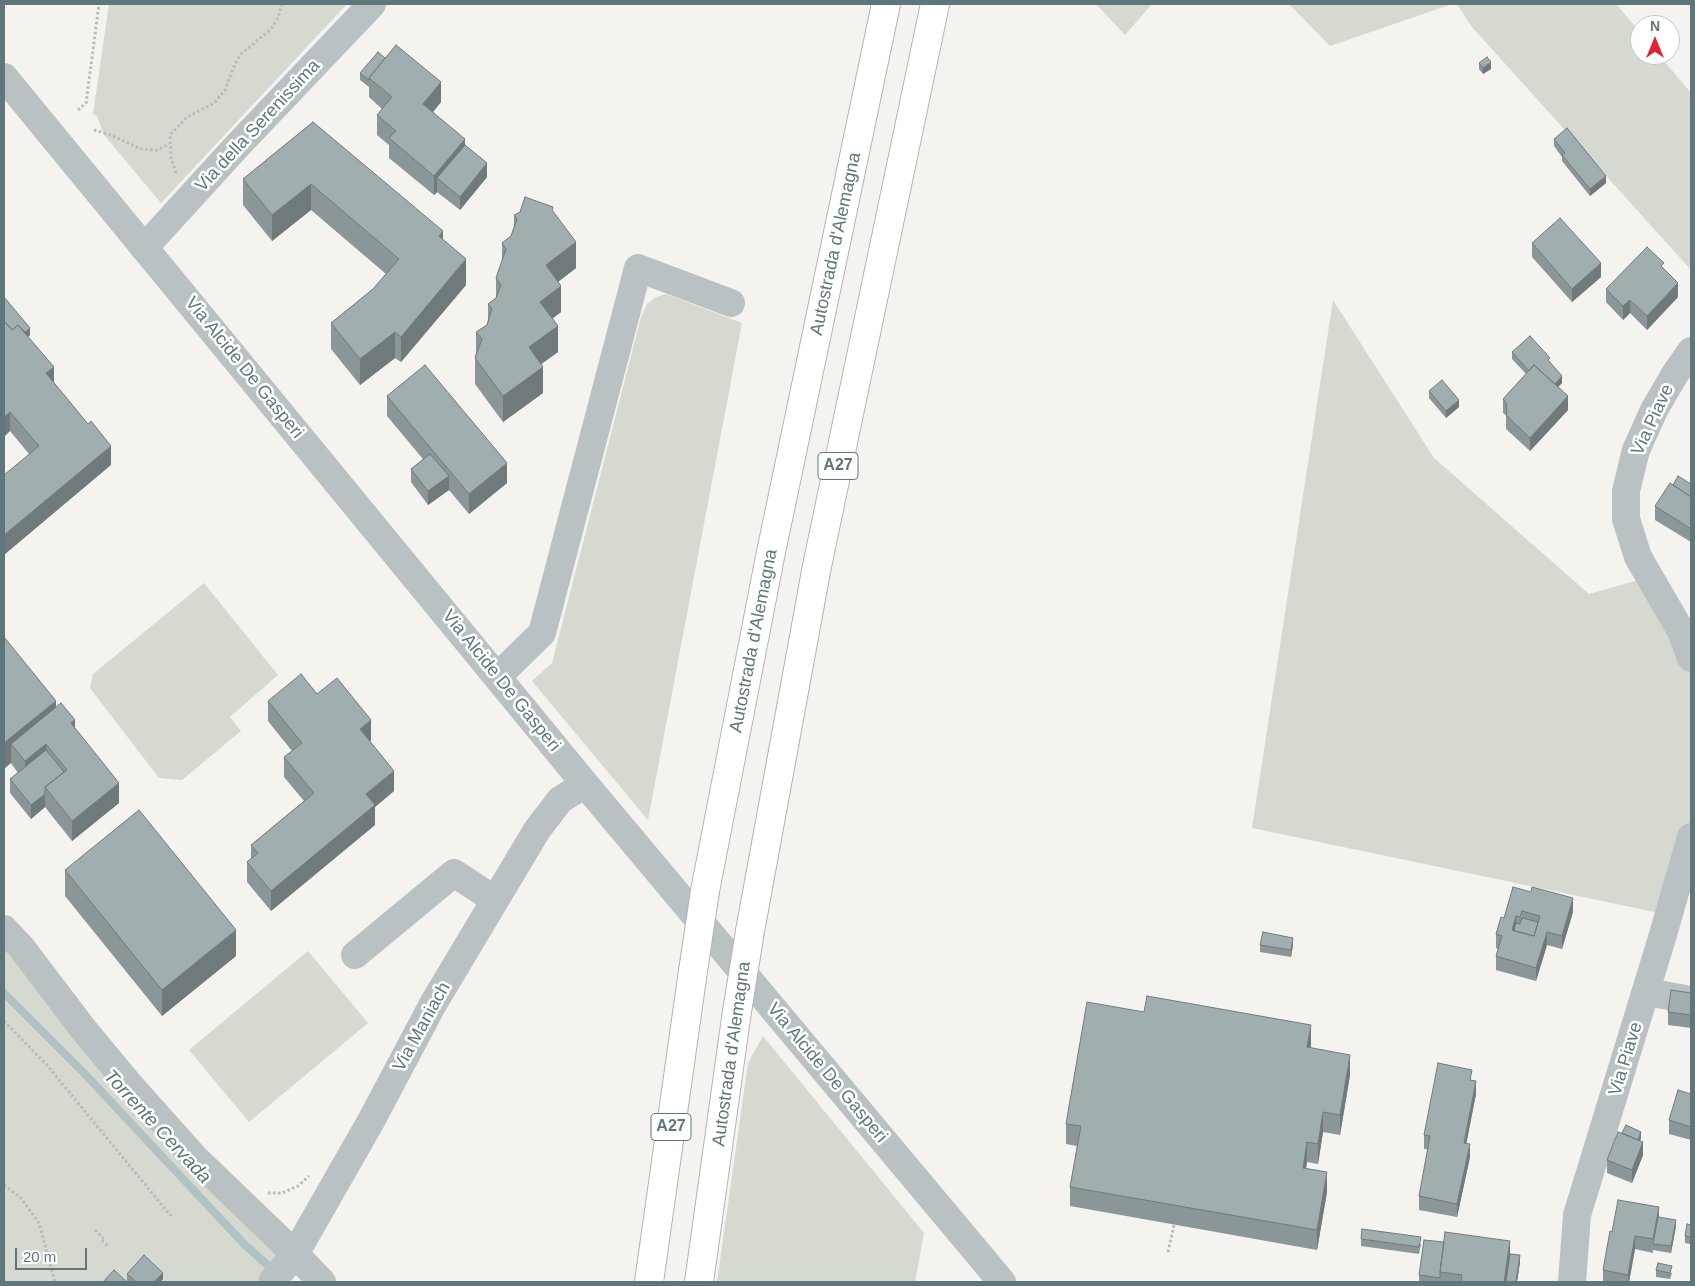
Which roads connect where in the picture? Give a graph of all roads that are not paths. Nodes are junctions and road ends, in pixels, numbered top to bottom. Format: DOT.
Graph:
graph roads {
  1 [pos="372,4"];
  2 [pos="886,4"];
  3 [pos="935,4"];
  4 [pos="5,80"];
  5 [pos="144,248"];
  6 [pos="731,303"];
  7 [pos="1691,351"];
  8 [pos="1691,658"];
  9 [pos="497,677"];
  10 [pos="585,784"];
  11 [pos="1691,837"];
  12 [pos="495,900"];
  13 [pos="4,929"];
  14 [pos="355,955"];
  15 [pos="1646,992"];
  16 [pos="1691,1000"];
  17 [pos="284,1267"];
  18 [pos="322,1282"];
  19 [pos="649,1282"];
  20 [pos="699,1282"];
  21 [pos="1002,1282"];
  22 [pos="1572,1282"];
  1 -- 5 [label="street, Via della Serenissima"];
  2 -- 19 [label="highway, Autostrada d'Alemagna / A27, bridge"];
  3 -- 20 [label="highway, Autostrada d'Alemagna / A27, bridge"];
  4 -- 5 [label="street, Via Alcide De Gasperi"];
  5 -- 9 [label="street, Via Alcide De Gasperi"];
  6 -- 9 [label="street"];
  7 -- 8 [label="street, Via Piave"];
  9 -- 10 [label="street, Via Alcide De Gasperi"];
  10 -- 12 [label="street, Via Maniach"];
  10 -- 21 [label="street, Via Alcide De Gasperi"];
  11 -- 15 [label="street, Via Piave"];
  12 -- 14 [label="street"];
  12 -- 17 [label="street, Via Maniach"];
  13 -- 17 [label="street"];
  15 -- 16 [label="street"];
  15 -- 22 [label="street, Via Piave"];
  17 -- 18 [label="street"];
}
